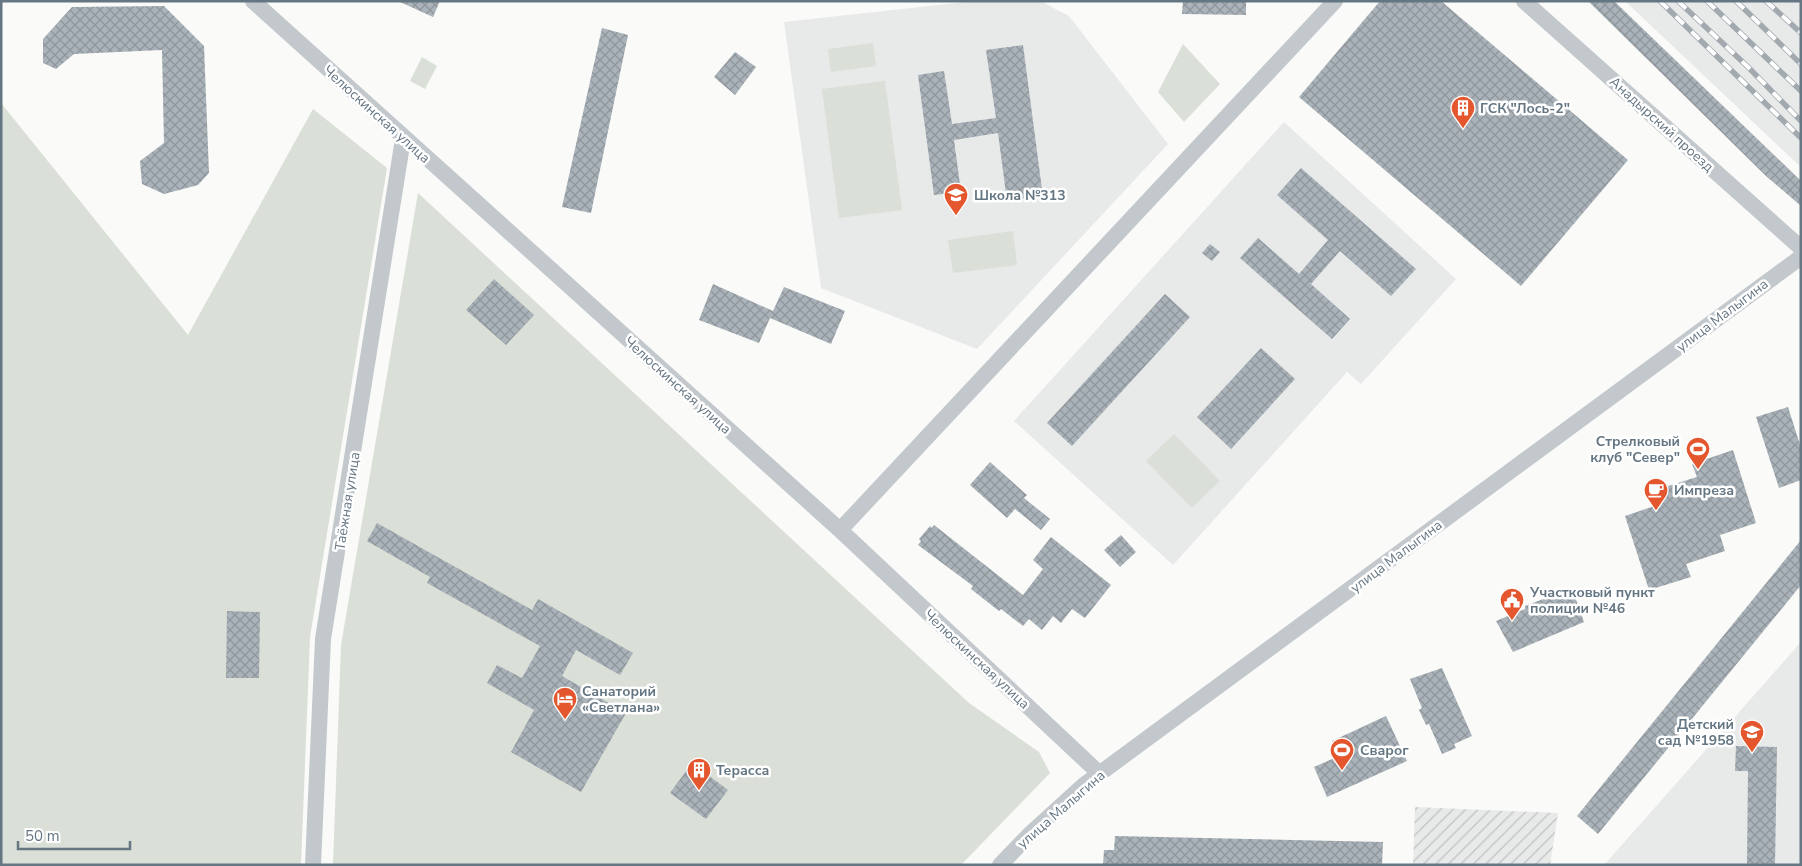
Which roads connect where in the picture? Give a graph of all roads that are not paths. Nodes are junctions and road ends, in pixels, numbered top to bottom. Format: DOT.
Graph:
graph roads {
  1 [pos="253,1"];
  2 [pos="1335,1"];
  3 [pos="1524,1"];
  4 [pos="403,139"];
  5 [pos="1801,248"];
  6 [pos="1801,257"];
  7 [pos="840,530"];
  8 [pos="1100,774"];
  9 [pos="313,865"];
  10 [pos="1000,865"];
  1 -- 4 [label="street, Челюскинская улица"];
  2 -- 7 [label="street"];
  3 -- 5 [label="street, Анадырский проезд"];
  4 -- 7 [label="street, Челюскинская улица"];
  4 -- 9 [label="street, Таёжная улица"];
  6 -- 8 [label="street, улица Малыгина"];
  7 -- 8 [label="street, Челюскинская улица"];
  8 -- 10 [label="street, улица Малыгина"];
}
